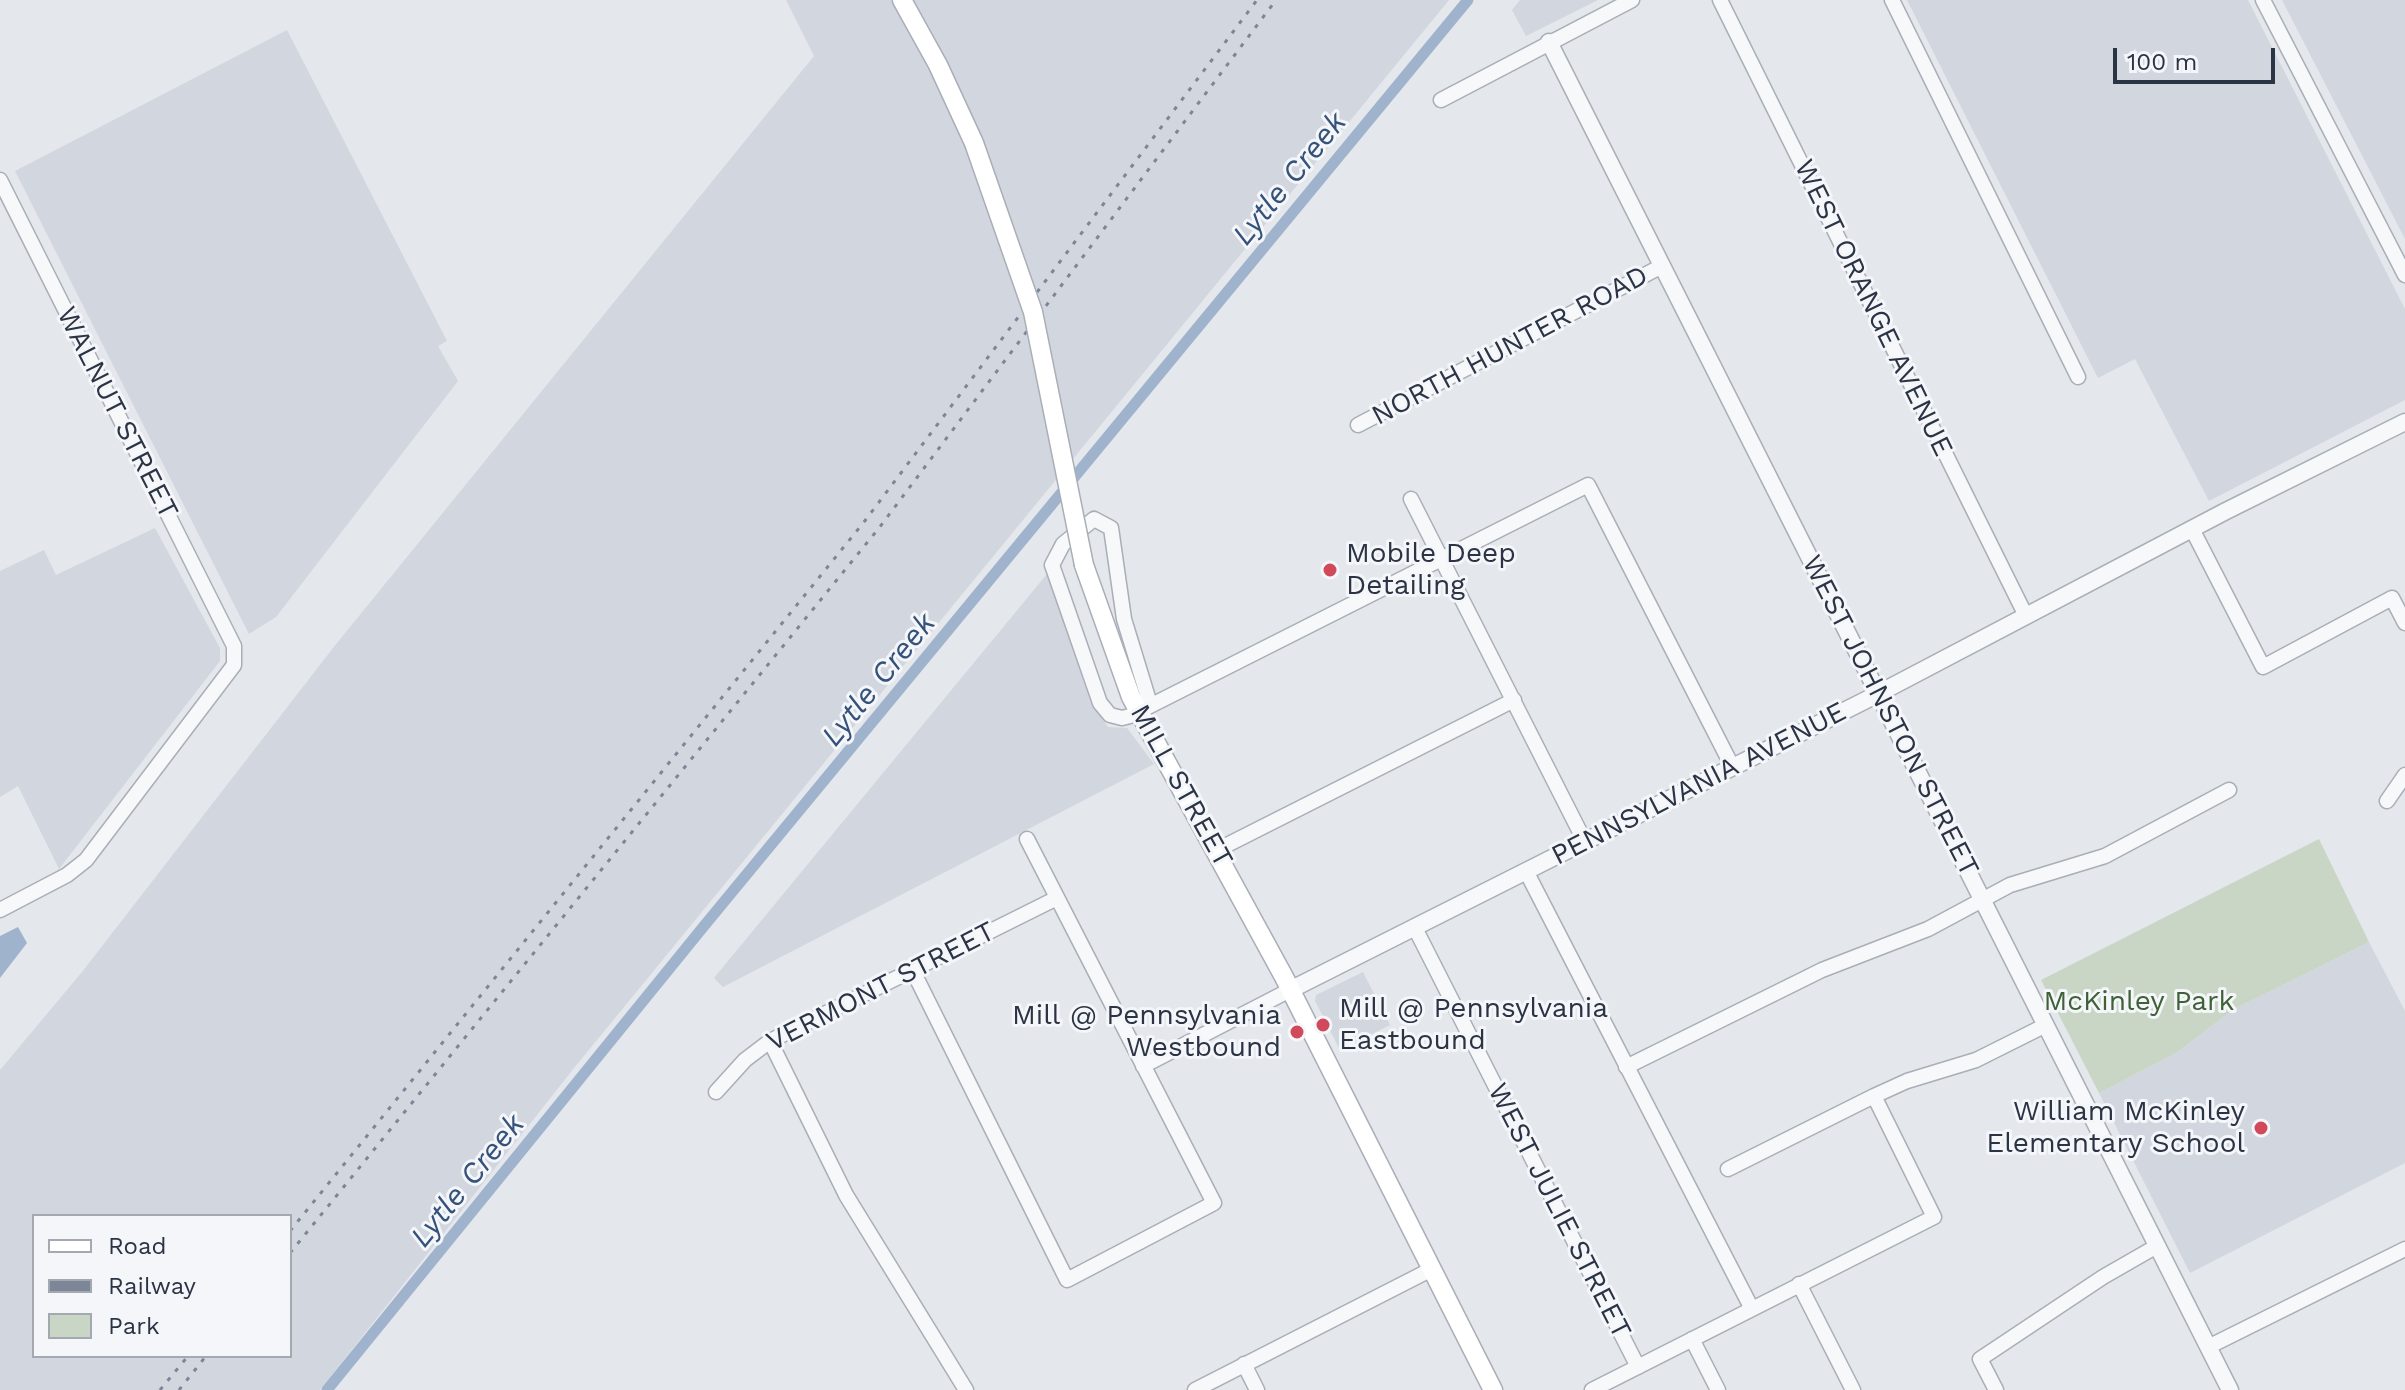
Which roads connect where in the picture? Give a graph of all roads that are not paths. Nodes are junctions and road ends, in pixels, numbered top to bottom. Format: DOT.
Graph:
graph roads {
  1 [pos="902,0"];
  2 [pos="1632,0"];
  3 [pos="1720,0"];
  4 [pos="1892,0"];
  5 [pos="2263,0"];
  6 [pos="1549,42"];
  7 [pos="1441,100"];
  8 [pos="0,180"];
  9 [pos="1662,266"];
  10 [pos="2405,275"];
  11 [pos="2078,377"];
  12 [pos="2405,422"];
  13 [pos="1358,425"];
  14 [pos="1411,499"];
  15 [pos="2192,529"];
  16 [pos="1441,558"];
  17 [pos="2026,616"];
  18 [pos="2405,623"];
  19 [pos="1878,693"];
  20 [pos="1514,700"];
  21 [pos="1144,707"];
  22 [pos="1732,766"];
  23 [pos="2405,775"];
  24 [pos="2229,790"];
  25 [pos="2387,801"];
  26 [pos="1027,839"];
  27 [pos="1584,840"];
  28 [pos="1217,850"];
  29 [pos="1526,871"];
  30 [pos="1057,898"];
  31 [pos="1983,900"];
  32 [pos="0,910"];
  33 [pos="1415,928"];
  34 [pos="913,971"];
  35 [pos="1290,990"];
  36 [pos="2046,1025"];
  37 [pos="770,1041"];
  38 [pos="1143,1066"];
  39 [pos="1626,1067"];
  40 [pos="716,1092"];
  41 [pos="1874,1096"];
  42 [pos="1728,1169"];
  43 [pos="2157,1246"];
  44 [pos="2405,1249"];
  45 [pos="1432,1269"];
  46 [pos="1799,1284"];
  47 [pos="1752,1309"];
  48 [pos="1692,1339"];
  49 [pos="2208,1347"];
  50 [pos="1244,1364"];
  51 [pos="1638,1367"];
  52 [pos="966,1390"];
  53 [pos="1195,1390"];
  54 [pos="1257,1390"];
  55 [pos="1493,1390"];
  56 [pos="1592,1390"];
  57 [pos="1718,1390"];
  58 [pos="1853,1390"];
  59 [pos="1996,1390"];
  60 [pos="2230,1390"];
  1 -- 21 [label="main road, MILL STREET, bridge"];
  2 -- 6 [label="street"];
  3 -- 17 [label="street, WEST ORANGE AVENUE"];
  4 -- 11 [label="street"];
  5 -- 10 [label="street"];
  6 -- 7 [label="street"];
  6 -- 9 [label="street, WEST JOHNSTON STREET"];
  8 -- 32 [label="street, WALNUT STREET"];
  9 -- 13 [label="street, NORTH HUNTER ROAD"];
  9 -- 19 [label="street, WEST JOHNSTON STREET"];
  12 -- 15 [label="street, PENNSYLVANIA AVENUE"];
  14 -- 16 [label="street"];
  15 -- 17 [label="street, PENNSYLVANIA AVENUE"];
  15 -- 18 [label="street"];
  16 -- 20 [label="street"];
  16 -- 21 [label="street"];
  16 -- 22 [label="street"];
  17 -- 19 [label="street, PENNSYLVANIA AVENUE"];
  19 -- 22 [label="street, PENNSYLVANIA AVENUE"];
  19 -- 31 [label="street, WEST JOHNSTON STREET"];
  20 -- 27 [label="street"];
  20 -- 28 [label="street"];
  21 -- 21 [label="street"];
  21 -- 28 [label="main road, MILL STREET"];
  22 -- 27 [label="street, PENNSYLVANIA AVENUE"];
  23 -- 25 [label="street"];
  24 -- 31 [label="street"];
  26 -- 30 [label="street"];
  27 -- 29 [label="street, PENNSYLVANIA AVENUE"];
  28 -- 35 [label="main road, MILL STREET"];
  29 -- 33 [label="street, PENNSYLVANIA AVENUE"];
  29 -- 39 [label="street"];
  30 -- 34 [label="street, VERMONT STREET"];
  30 -- 38 [label="street"];
  31 -- 36 [label="street, WEST JOHNSTON STREET"];
  31 -- 39 [label="street"];
  33 -- 35 [label="street, PENNSYLVANIA AVENUE"];
  33 -- 51 [label="street, WEST JULIE STREET"];
  34 -- 37 [label="street, VERMONT STREET"];
  34 -- 38 [label="street"];
  35 -- 38 [label="street"];
  35 -- 45 [label="main road, MILL STREET"];
  36 -- 41 [label="street"];
  36 -- 43 [label="street, WEST JOHNSTON STREET"];
  37 -- 40 [label="street, VERMONT STREET"];
  37 -- 52 [label="street"];
  39 -- 47 [label="street"];
  41 -- 42 [label="street"];
  41 -- 46 [label="street"];
  43 -- 49 [label="street, WEST JOHNSTON STREET"];
  43 -- 59 [label="street"];
  44 -- 49 [label="street"];
  45 -- 50 [label="street"];
  45 -- 55 [label="main road, MILL STREET"];
  46 -- 47 [label="street"];
  46 -- 58 [label="street"];
  47 -- 48 [label="street"];
  48 -- 51 [label="street"];
  48 -- 57 [label="street"];
  49 -- 60 [label="street, WEST JOHNSTON STREET"];
  50 -- 53 [label="street"];
  50 -- 54 [label="street"];
  51 -- 56 [label="street"];
}
